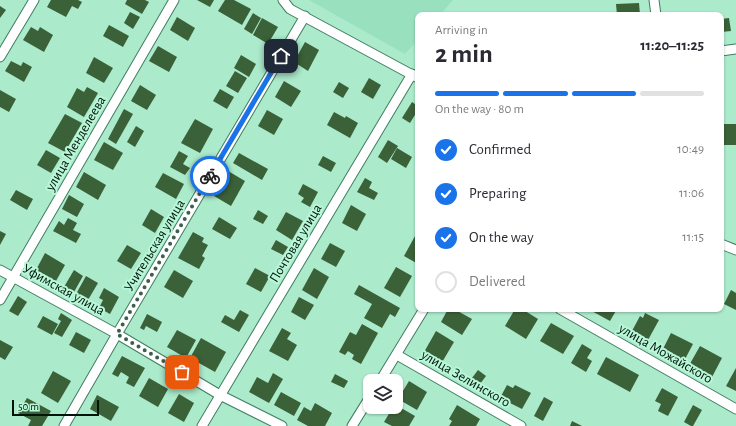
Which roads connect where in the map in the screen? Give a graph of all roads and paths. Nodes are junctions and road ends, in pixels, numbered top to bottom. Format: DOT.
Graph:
graph roads {
  1 [pos="34,0"];
  2 [pos="174,0"];
  3 [pos="283,0"];
  4 [pos="654,0"];
  5 [pos="656,12"];
  6 [pos="305,16"];
  7 [pos="736,49"];
  8 [pos="724,50"];
  9 [pos="0,57"];
  10 [pos="415,76"];
  11 [pos="724,245"];
  12 [pos="736,250"];
  13 [pos="0,270"];
  14 [pos="13,278"];
  15 [pos="0,300"];
  16 [pos="422,312"];
  17 [pos="565,312"];
  18 [pos="117,334"];
  19 [pos="397,355"];
  20 [pos="385,374"];
  21 [pos="220,395"];
  22 [pos="363,408"];
  23 [pos="736,409"];
  24 [pos="64,426"];
  25 [pos="202,426"];
  26 [pos="282,426"];
  27 [pos="352,426"];
  28 [pos="521,426"];
  1 -- 9 [label="street"];
  2 -- 14 [label="street, улица Менделеева"];
  3 -- 6 [label="street"];
  4 -- 5 [label="street"];
  6 -- 10 [label="street"];
  6 -- 18 [label="street, Учительская улица"];
  7 -- 8 [label="street"];
  10 -- 21 [label="street, Почтовая улица"];
  11 -- 12 [label="street"];
  13 -- 14 [label="street, Уфимская улица"];
  14 -- 15 [label="street, улица Менделеева"];
  14 -- 18 [label="street, Уфимская улица"];
  16 -- 19 [label="street"];
  17 -- 23 [label="street, улица Можайского"];
  18 -- 21 [label="street, Уфимская улица"];
  18 -- 24 [label="street, Учительская улица"];
  19 -- 20 [label="street"];
  19 -- 28 [label="street, улица Зелинского"];
  21 -- 25 [label="street, Почтовая улица"];
  21 -- 26 [label="street, Уфимская улица"];
  22 -- 27 [label="street"];
}
